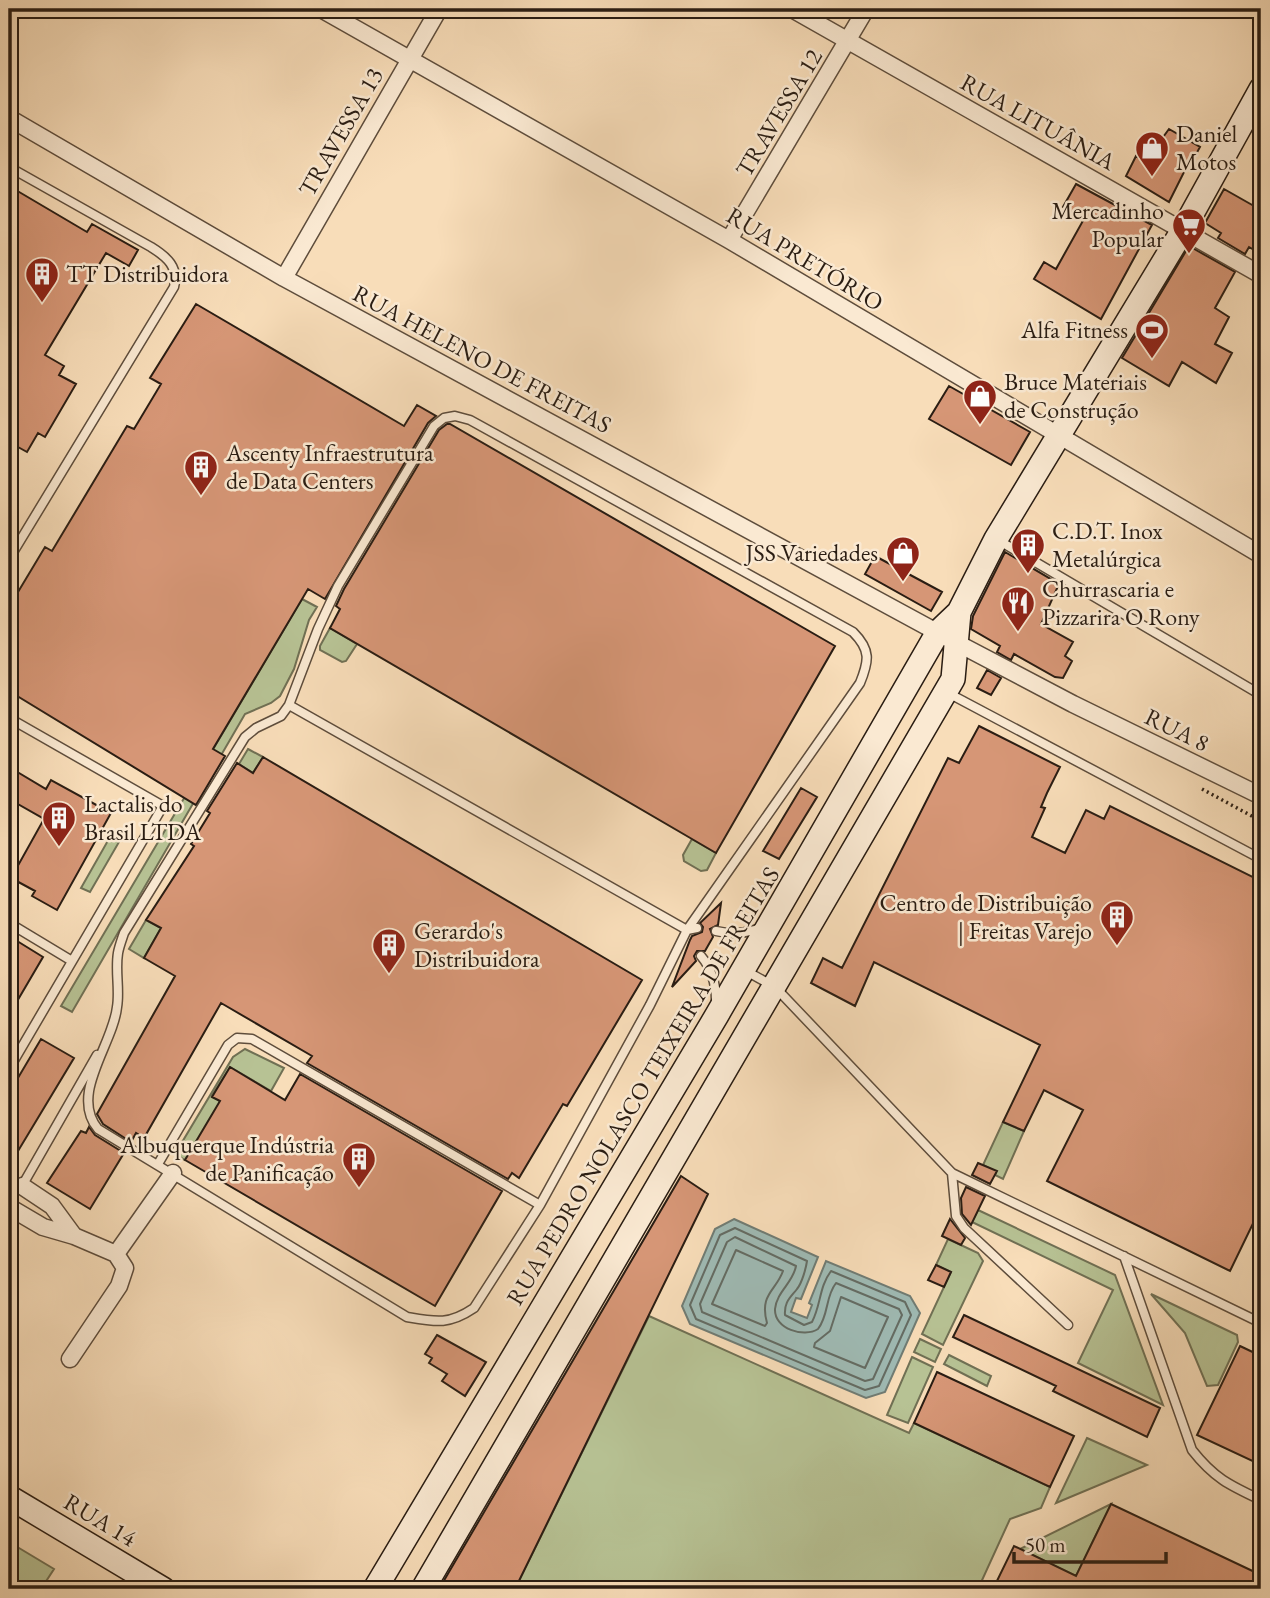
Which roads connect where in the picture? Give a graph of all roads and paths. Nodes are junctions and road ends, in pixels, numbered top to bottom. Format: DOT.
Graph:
graph roads {
  1 [pos="321,9"];
  2 [pos="439,9"];
  3 [pos="792,9"];
  4 [pos="866,9"];
  5 [pos="849,41"];
  6 [pos="410,58"];
  7 [pos="1261,89"];
  8 [pos="9,118"];
  9 [pos="9,167"];
  10 [pos="1183,230"];
  11 [pos="729,240"];
  12 [pos="1261,275"];
  13 [pos="284,278"];
  14 [pos="1058,436"];
  15 [pos="996,539"];
  16 [pos="1261,555"];
  17 [pos="9,559"];
  18 [pos="948,638"];
  19 [pos="946,691"];
  20 [pos="1261,695"];
  21 [pos="1073,704"];
  22 [pos="289,705"];
  23 [pos="9,718"];
  24 [pos="1261,796"];
  25 [pos="1261,859"];
  26 [pos="771,922"];
  27 [pos="9,923"];
  28 [pos="692,929"];
  29 [pos="716,931"];
  30 [pos="690,940"];
  31 [pos="701,956"];
  32 [pos="72,961"];
  33 [pos="743,969"];
  34 [pos="775,987"];
  35 [pos="716,1015"];
  36 [pos="106,1038"];
  37 [pos="9,1069"];
  38 [pos="158,1164"];
  39 [pos="173,1173"];
  40 [pos="952,1173"];
  41 [pos="22,1186"];
  42 [pos="540,1205"];
  43 [pos="9,1207"];
  44 [pos="74,1236"];
  45 [pos="116,1254"];
  46 [pos="1124,1256"];
  47 [pos="1261,1323"];
  48 [pos="1068,1325"];
  49 [pos="71,1359"];
  50 [pos="508,1367"];
  51 [pos="539,1387"];
  52 [pos="9,1497"];
  53 [pos="1261,1500"];
  54 [pos="163,1589"];
  55 [pos="375,1589"];
  56 [pos="423,1589"];
  1 -- 6 [label="street, RUA PRETÓRIO"];
  2 -- 6 [label="street, TRAVESSA 13"];
  3 -- 5 [label="street, RUA LITUÂNIA"];
  4 -- 5 [label="street, TRAVESSA 12"];
  5 -- 10 [label="street, RUA LITUÂNIA"];
  5 -- 11 [label="street, TRAVESSA 12"];
  6 -- 11 [label="street, RUA PRETÓRIO"];
  6 -- 13 [label="street, TRAVESSA 13"];
  7 -- 10 [label="main road, RUA PEDRO NOLASCO TEIXEIRA DE FREITAS"];
  8 -- 13 [label="street, RUA HELENO DE FREITAS"];
  9 -- 17 [label="lane"];
  10 -- 12 [label="street, RUA LITUÂNIA"];
  10 -- 14 [label="main road, RUA PEDRO NOLASCO TEIXEIRA DE FREITAS"];
  11 -- 14 [label="street, RUA PRETÓRIO"];
  13 -- 18 [label="street, RUA HELENO DE FREITAS"];
  14 -- 15 [label="main road, RUA PEDRO NOLASCO TEIXEIRA DE FREITAS"];
  14 -- 16 [label="street, RUA PRETÓRIO"];
  15 -- 18 [label="main road, RUA PEDRO NOLASCO TEIXEIRA DE FREITAS"];
  15 -- 20 [label="lane"];
  18 -- 19 [label="main road"];
  18 -- 21 [label="street, RUA HELENO DE FREITAS"];
  18 -- 26 [label="main road, RUA PEDRO NOLASCO TEIXEIRA DE FREITAS"];
  19 -- 25 [label="lane"];
  19 -- 34 [label="main road"];
  21 -- 24 [label="street, RUA 8"];
  22 -- 28 [label="lane"];
  22 -- 28 [label="lane"];
  22 -- 36 [label="lane"];
  23 -- 32 [label="lane"];
  26 -- 29 [label="lane"];
  26 -- 33 [label="main road, RUA PEDRO NOLASCO TEIXEIRA DE FREITAS"];
  27 -- 32 [label="lane"];
  28 -- 30 [label="lane"];
  28 -- 42 [label="lane"];
  31 -- 35 [label="lane"];
  32 -- 37 [label="lane"];
  33 -- 34 [label="lane"];
  33 -- 35 [label="main road, RUA PEDRO NOLASCO TEIXEIRA DE FREITAS"];
  34 -- 40 [label="lane"];
  34 -- 51 [label="main road"];
  35 -- 50 [label="main road, RUA PEDRO NOLASCO TEIXEIRA DE FREITAS"];
  36 -- 38 [label="lane"];
  36 -- 41 [label="lane"];
  38 -- 39 [label="lane"];
  38 -- 42 [label="lane"];
  39 -- 42 [label="lane"];
  39 -- 45 [label="street"];
  40 -- 46 [label="lane"];
  40 -- 48 [label="lane"];
  41 -- 44 [label="street"];
  43 -- 44 [label="street"];
  44 -- 45 [label="street"];
  45 -- 49 [label="street"];
  46 -- 47 [label="lane"];
  46 -- 53 [label="lane"];
  50 -- 51 [label="main road"];
  50 -- 55 [label="main road, RUA PEDRO NOLASCO TEIXEIRA DE FREITAS"];
  51 -- 56 [label="main road"];
  52 -- 54 [label="main road, RUA 14"];
}
